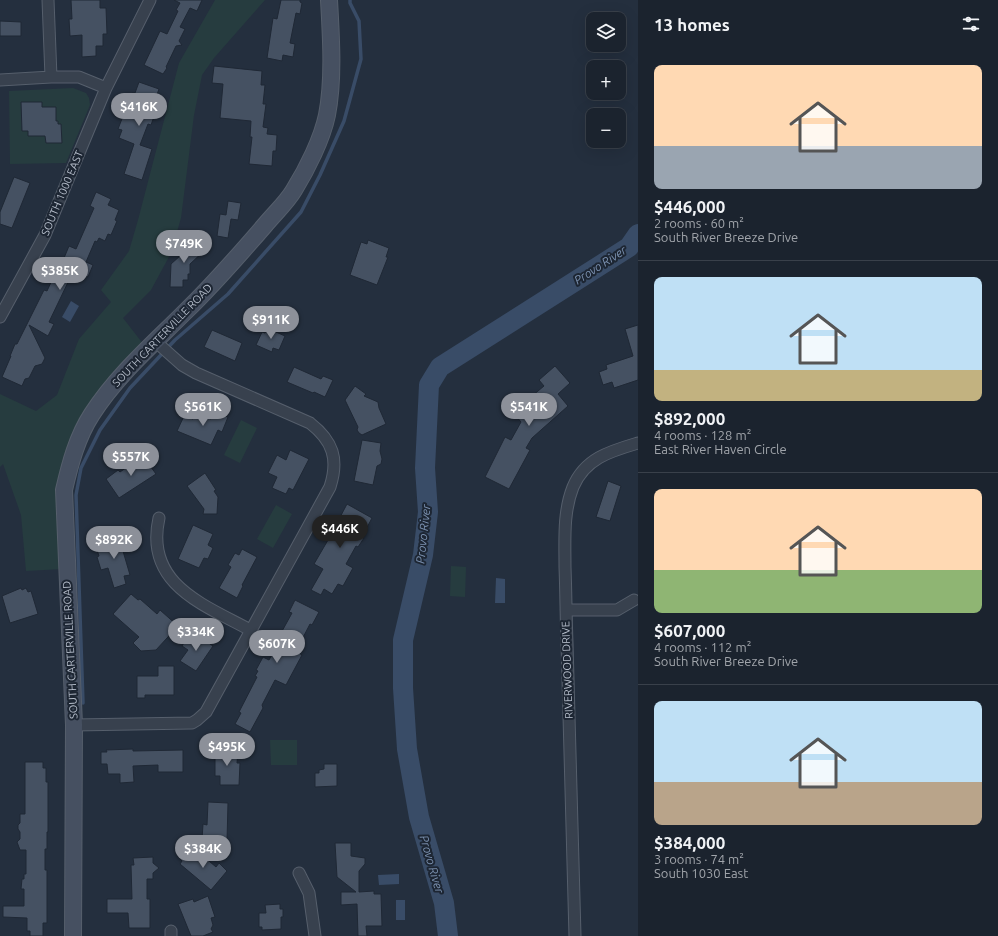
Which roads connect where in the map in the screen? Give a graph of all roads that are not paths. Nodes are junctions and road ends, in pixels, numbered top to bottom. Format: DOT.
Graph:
graph roads {
  1 [pos="48,0"];
  2 [pos="150,0"];
  3 [pos="329,0"];
  4 [pos="335,0"];
  5 [pos="330,17"];
  6 [pos="51,77"];
  7 [pos="0,80"];
  8 [pos="106,88"];
  9 [pos="0,317"];
  10 [pos="155,341"];
  11 [pos="638,443"];
  12 [pos="159,518"];
  13 [pos="634,600"];
  14 [pos="566,610"];
  15 [pos="252,631"];
  16 [pos="74,725"];
  17 [pos="299,873"];
  18 [pos="74,936"];
  19 [pos="315,936"];
  20 [pos="575,936"];
  1 -- 6 [label="street"];
  2 -- 8 [label="street, SOUTH 1000 EAST"];
  3 -- 5 [label="street"];
  4 -- 5 [label="street, SOUTH CARTERVILLE ROAD"];
  5 -- 10 [label="street, SOUTH CARTERVILLE ROAD"];
  6 -- 7 [label="street"];
  6 -- 8 [label="street"];
  8 -- 9 [label="street, SOUTH 1000 EAST"];
  10 -- 15 [label="street"];
  10 -- 16 [label="street, SOUTH CARTERVILLE ROAD"];
  11 -- 14 [label="street, RIVERWOOD DRIVE"];
  12 -- 15 [label="street"];
  13 -- 14 [label="street"];
  14 -- 20 [label="street, RIVERWOOD DRIVE"];
  15 -- 16 [label="street"];
  16 -- 18 [label="street, SOUTH CARTERVILLE ROAD"];
  17 -- 19 [label="street"];
}
